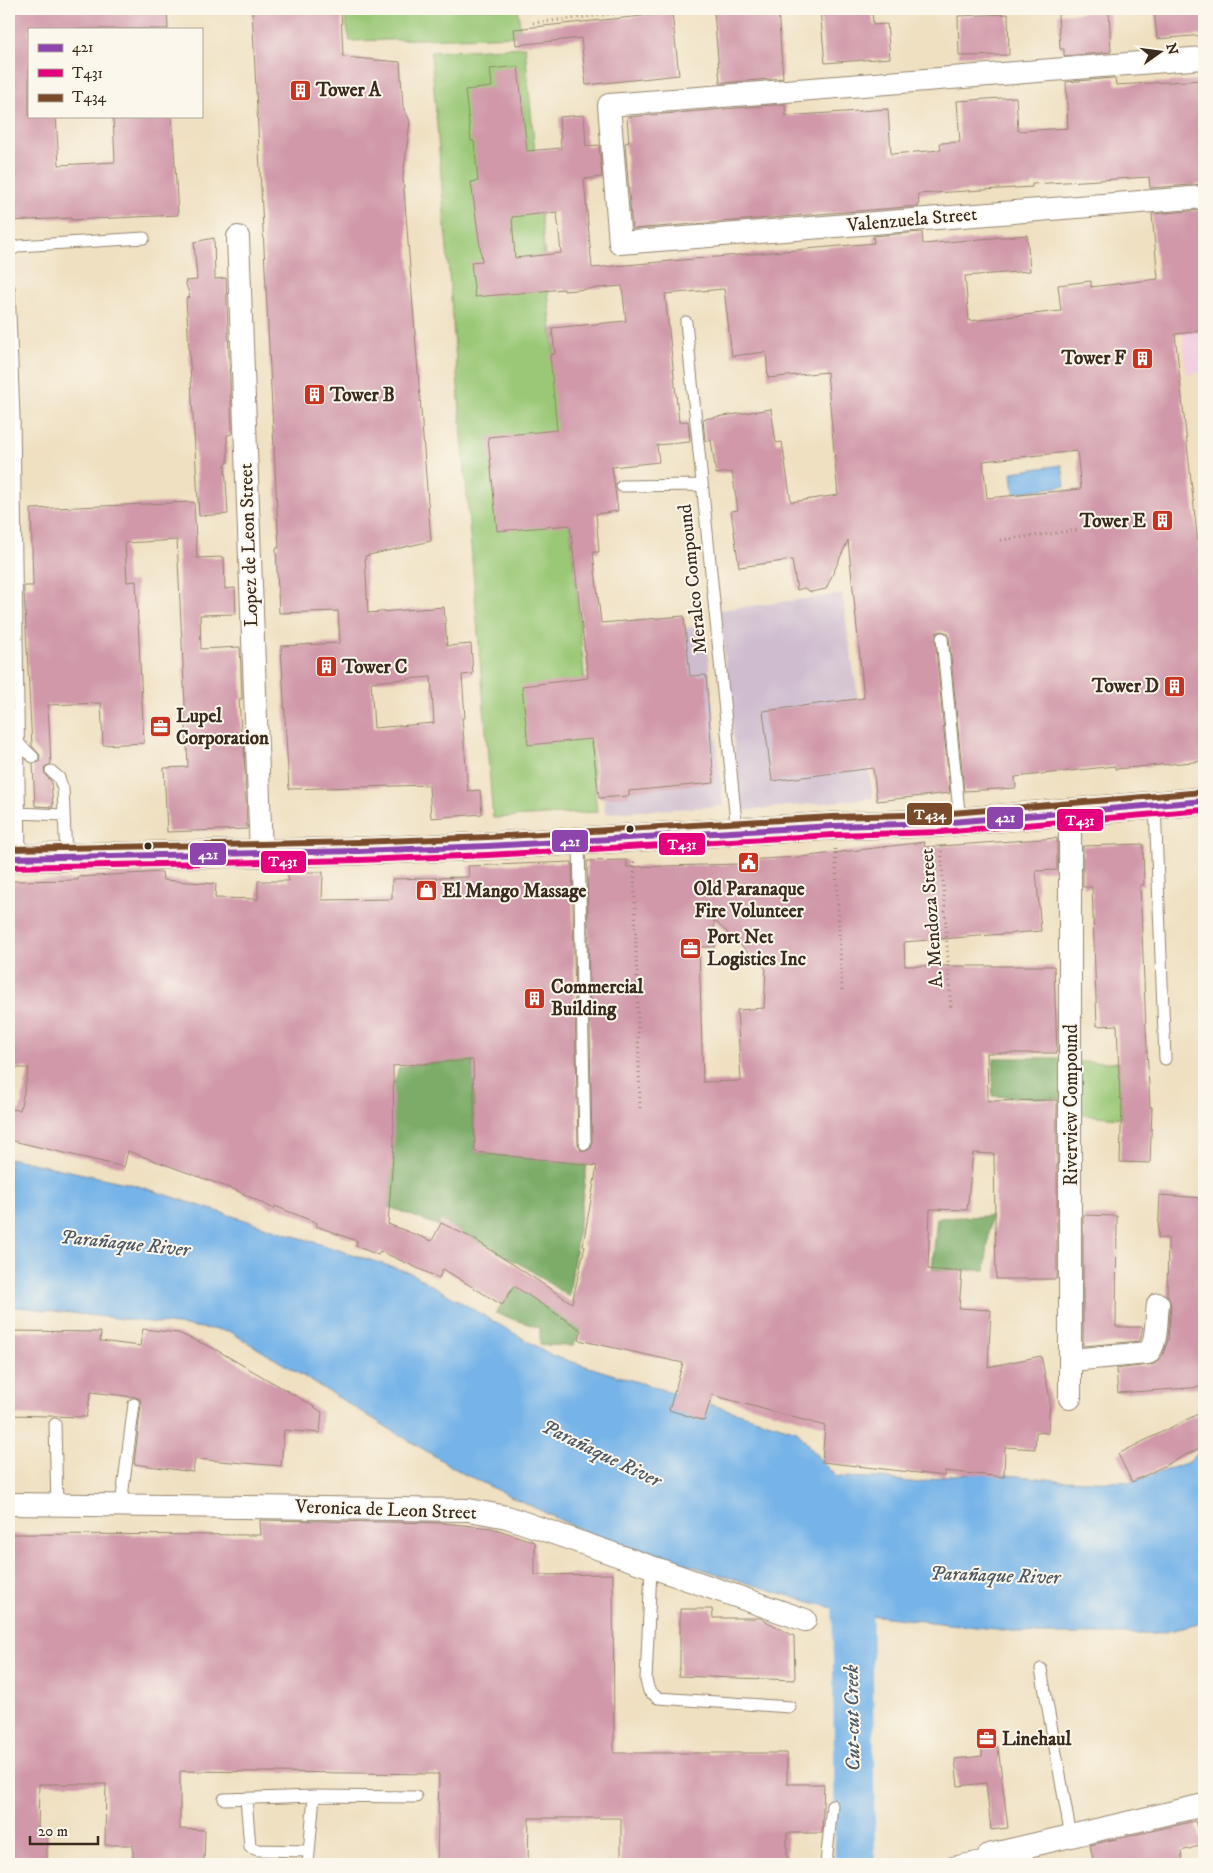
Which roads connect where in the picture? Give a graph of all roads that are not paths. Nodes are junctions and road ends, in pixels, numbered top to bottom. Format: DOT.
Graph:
graph roads {
  1 [pos="1204,58"];
  2 [pos="1204,197"];
  3 [pos="238,237"];
  4 [pos="144,238"];
  5 [pos="9,251"];
  6 [pos="9,288"];
  7 [pos="686,322"];
  8 [pos="701,485"];
  9 [pos="622,486"];
  10 [pos="942,638"];
  11 [pos="17,742"];
  12 [pos="33,757"];
  13 [pos="51,771"];
  14 [pos="1204,801"];
  15 [pos="1154,805"];
  16 [pos="1070,812"];
  17 [pos="18,813"];
  18 [pos="64,815"];
  19 [pos="950,822"];
  20 [pos="737,832"];
  21 [pos="579,841"];
  22 [pos="261,853"];
  23 [pos="66,857"];
  24 [pos="14,858"];
  25 [pos="1166,1059"];
  26 [pos="585,1144"];
  27 [pos="1158,1304"];
  28 [pos="1071,1360"];
  29 [pos="1070,1398"];
  30 [pos="134,1404"];
  31 [pos="55,1424"];
  32 [pos="9,1504"];
  33 [pos="57,1505"];
  34 [pos="121,1506"];
  35 [pos="651,1568"];
  36 [pos="805,1620"];
  37 [pos="1040,1669"];
  38 [pos="790,1707"];
  39 [pos="314,1796"];
  40 [pos="416,1797"];
  41 [pos="246,1798"];
  42 [pos="224,1799"];
  43 [pos="832,1805"];
  44 [pos="1204,1805"];
  45 [pos="1071,1837"];
  46 [pos="308,1851"];
  47 [pos="989,1856"];
  48 [pos="1027,1856"];
  49 [pos="308,1864"];
  50 [pos="826,1864"];
  51 [pos="946,1864"];
  1 -- 2 [label="street, Valenzuela Street"];
  3 -- 22 [label="street, Lopez de Leon Street"];
  4 -- 5 [label="lane"];
  6 -- 11 [label="lane"];
  7 -- 8 [label="lane, Meralco Compound"];
  8 -- 9 [label="lane"];
  8 -- 20 [label="lane, Meralco Compound"];
  10 -- 19 [label="lane"];
  11 -- 12 [label="lane"];
  11 -- 17 [label="lane"];
  13 -- 18 [label="lane"];
  14 -- 15 [label="main road"];
  15 -- 16 [label="main road"];
  15 -- 25 [label="lane"];
  16 -- 19 [label="main road"];
  16 -- 28 [label="street, Riverview Compound"];
  17 -- 18 [label="lane"];
  17 -- 24 [label="lane"];
  18 -- 23 [label="lane"];
  19 -- 20 [label="main road"];
  20 -- 21 [label="main road"];
  21 -- 22 [label="main road"];
  21 -- 26 [label="lane"];
  22 -- 23 [label="main road"];
  23 -- 24 [label="main road"];
  27 -- 28 [label="street"];
  28 -- 29 [label="street, Riverview Compound"];
  30 -- 34 [label="lane"];
  31 -- 33 [label="lane"];
  32 -- 33 [label="street, Veronica de Leon Street"];
  33 -- 34 [label="street, Veronica de Leon Street"];
  34 -- 35 [label="street, Veronica de Leon Street"];
  35 -- 36 [label="street, Veronica de Leon Street"];
  35 -- 38 [label="lane"];
  37 -- 45 [label="lane"];
  39 -- 40 [label="lane"];
  39 -- 41 [label="lane"];
  39 -- 46 [label="lane"];
  41 -- 42 [label="lane"];
  41 -- 46 [label="lane"];
  43 -- 50 [label="lane"];
  44 -- 45 [label="street"];
  45 -- 48 [label="street"];
  46 -- 49 [label="lane"];
  47 -- 48 [label="street"];
  47 -- 51 [label="lane"];
}
